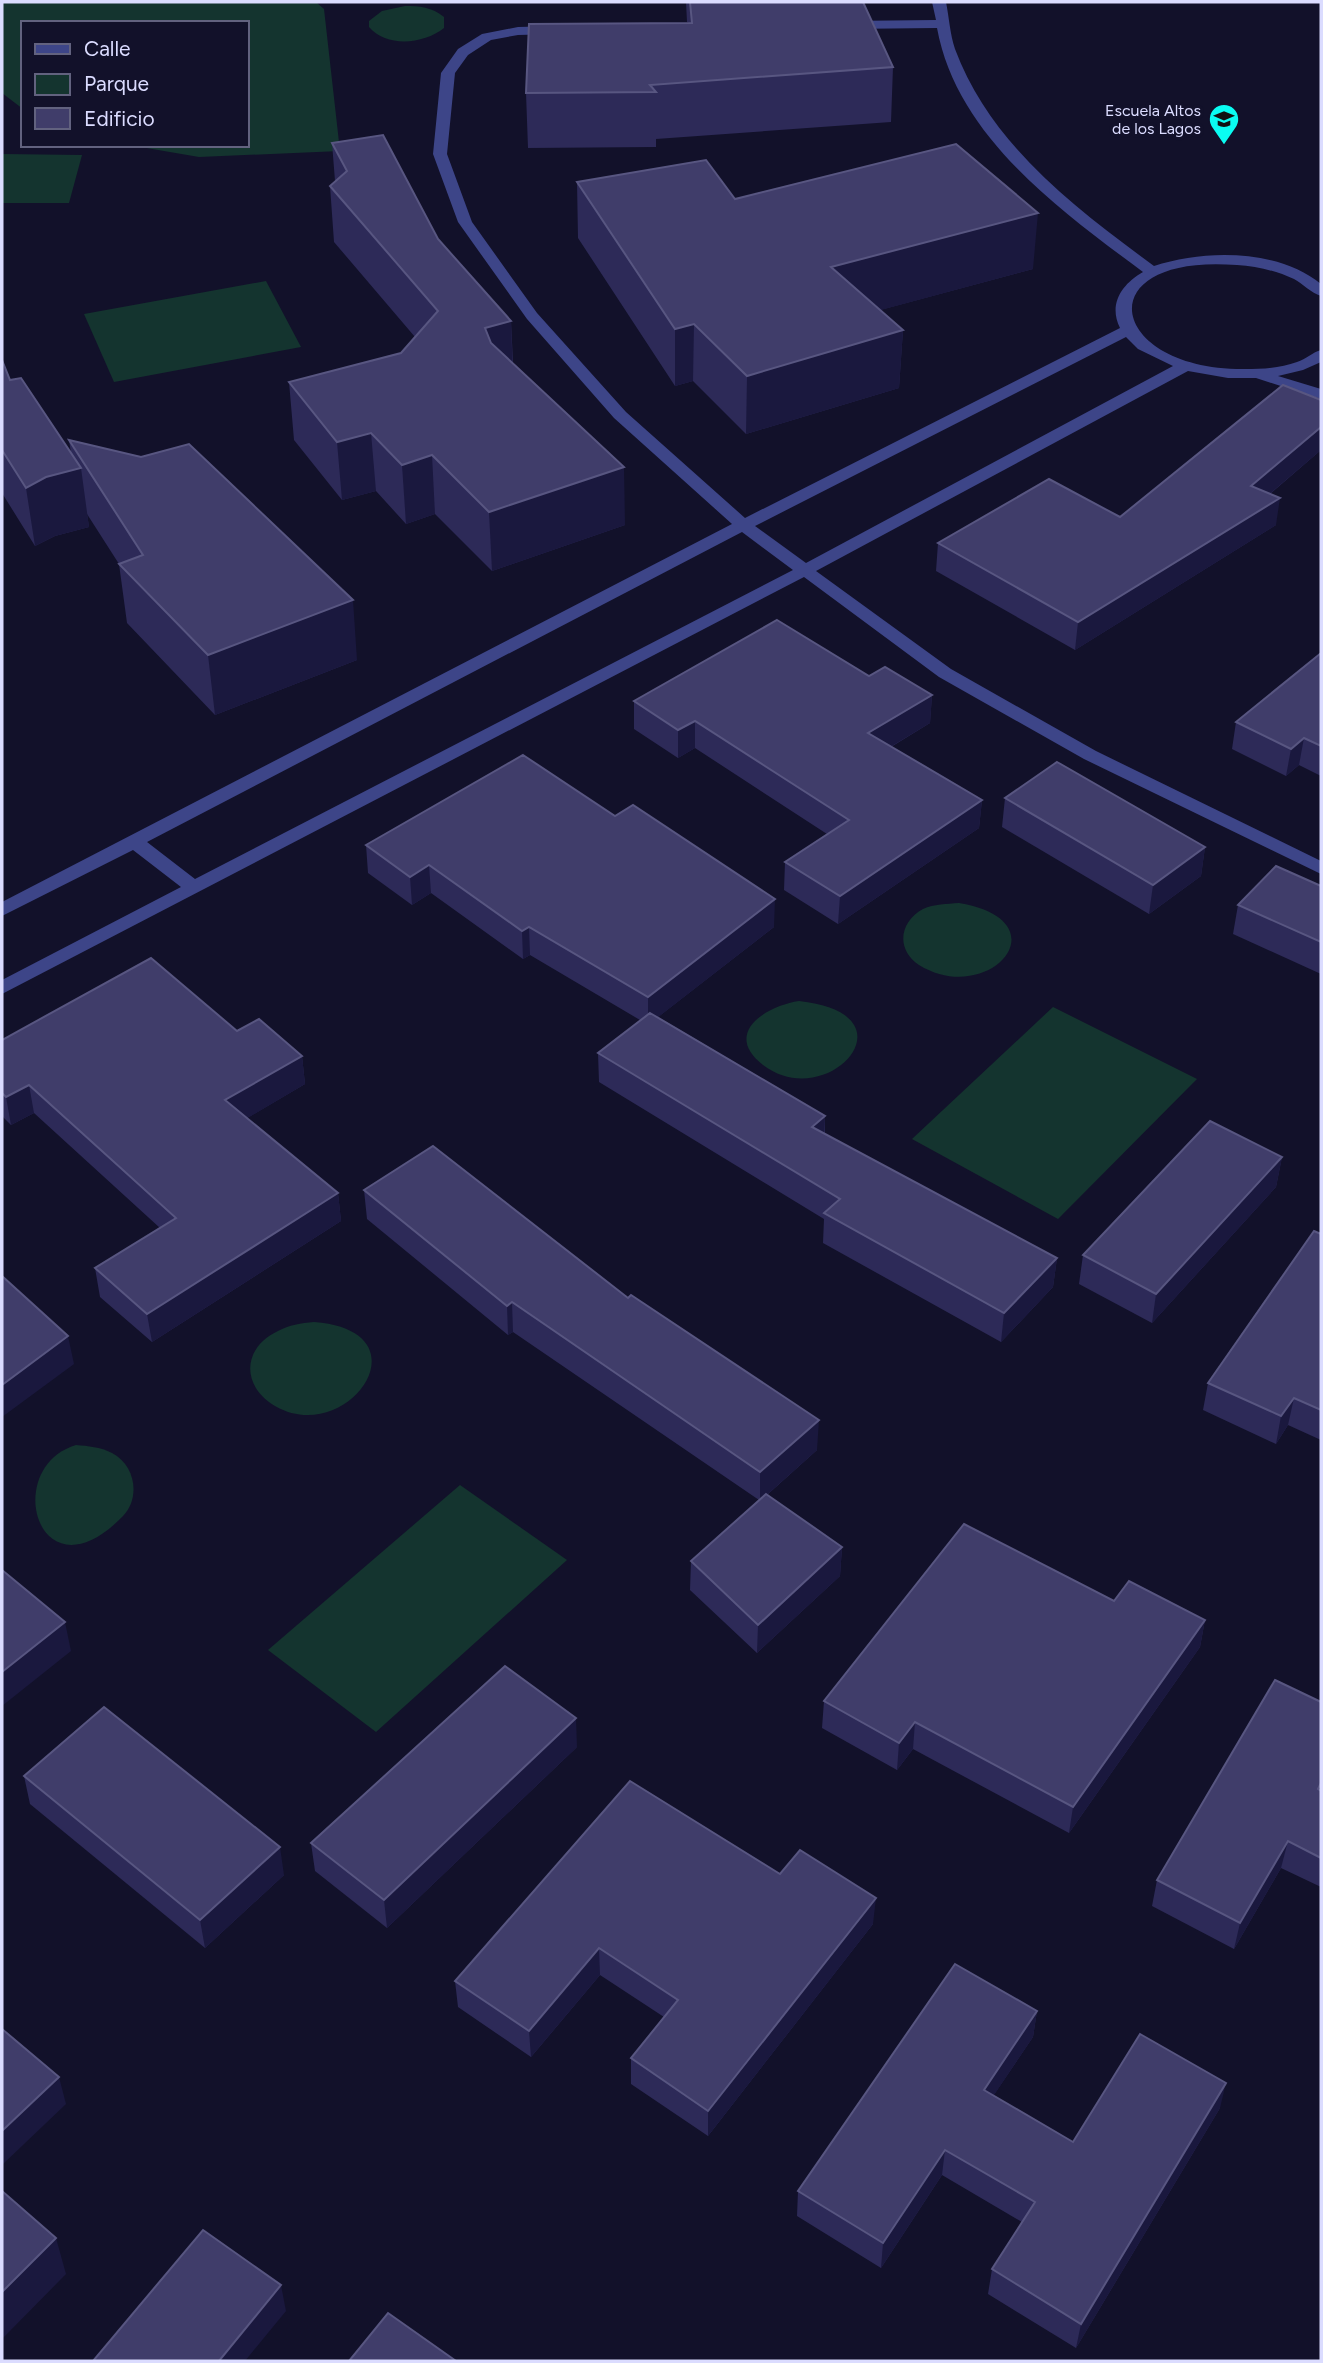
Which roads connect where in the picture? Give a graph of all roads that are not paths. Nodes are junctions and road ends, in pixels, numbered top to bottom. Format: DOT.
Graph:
graph roads {
  1 [pos="939,2"];
  2 [pos="941,24"];
  3 [pos="830,26"];
  4 [pos="580,30"];
  5 [pos="1153,272"];
  6 [pos="1321,291"];
  7 [pos="1128,330"];
  8 [pos="1321,355"];
  9 [pos="1185,366"];
  10 [pos="1257,374"];
  11 [pos="1321,394"];
  12 [pos="743,525"];
  13 [pos="805,570"];
  14 [pos="135,842"];
  15 [pos="1321,868"];
  16 [pos="194,888"];
  17 [pos="2,910"];
  18 [pos="2,988"];
  1 -- 2 [label="street"];
  2 -- 3 [label="street"];
  2 -- 5 [label="street"];
  4 -- 12 [label="street"];
  5 -- 6 [label="street"];
  5 -- 7 [label="street"];
  7 -- 9 [label="street"];
  7 -- 12 [label="street"];
  8 -- 10 [label="street"];
  9 -- 10 [label="street"];
  9 -- 13 [label="street"];
  10 -- 11 [label="street"];
  12 -- 13 [label="street"];
  12 -- 14 [label="street"];
  13 -- 15 [label="street"];
  13 -- 16 [label="street"];
  14 -- 16 [label="street"];
  14 -- 17 [label="street"];
  16 -- 18 [label="street"];
}
